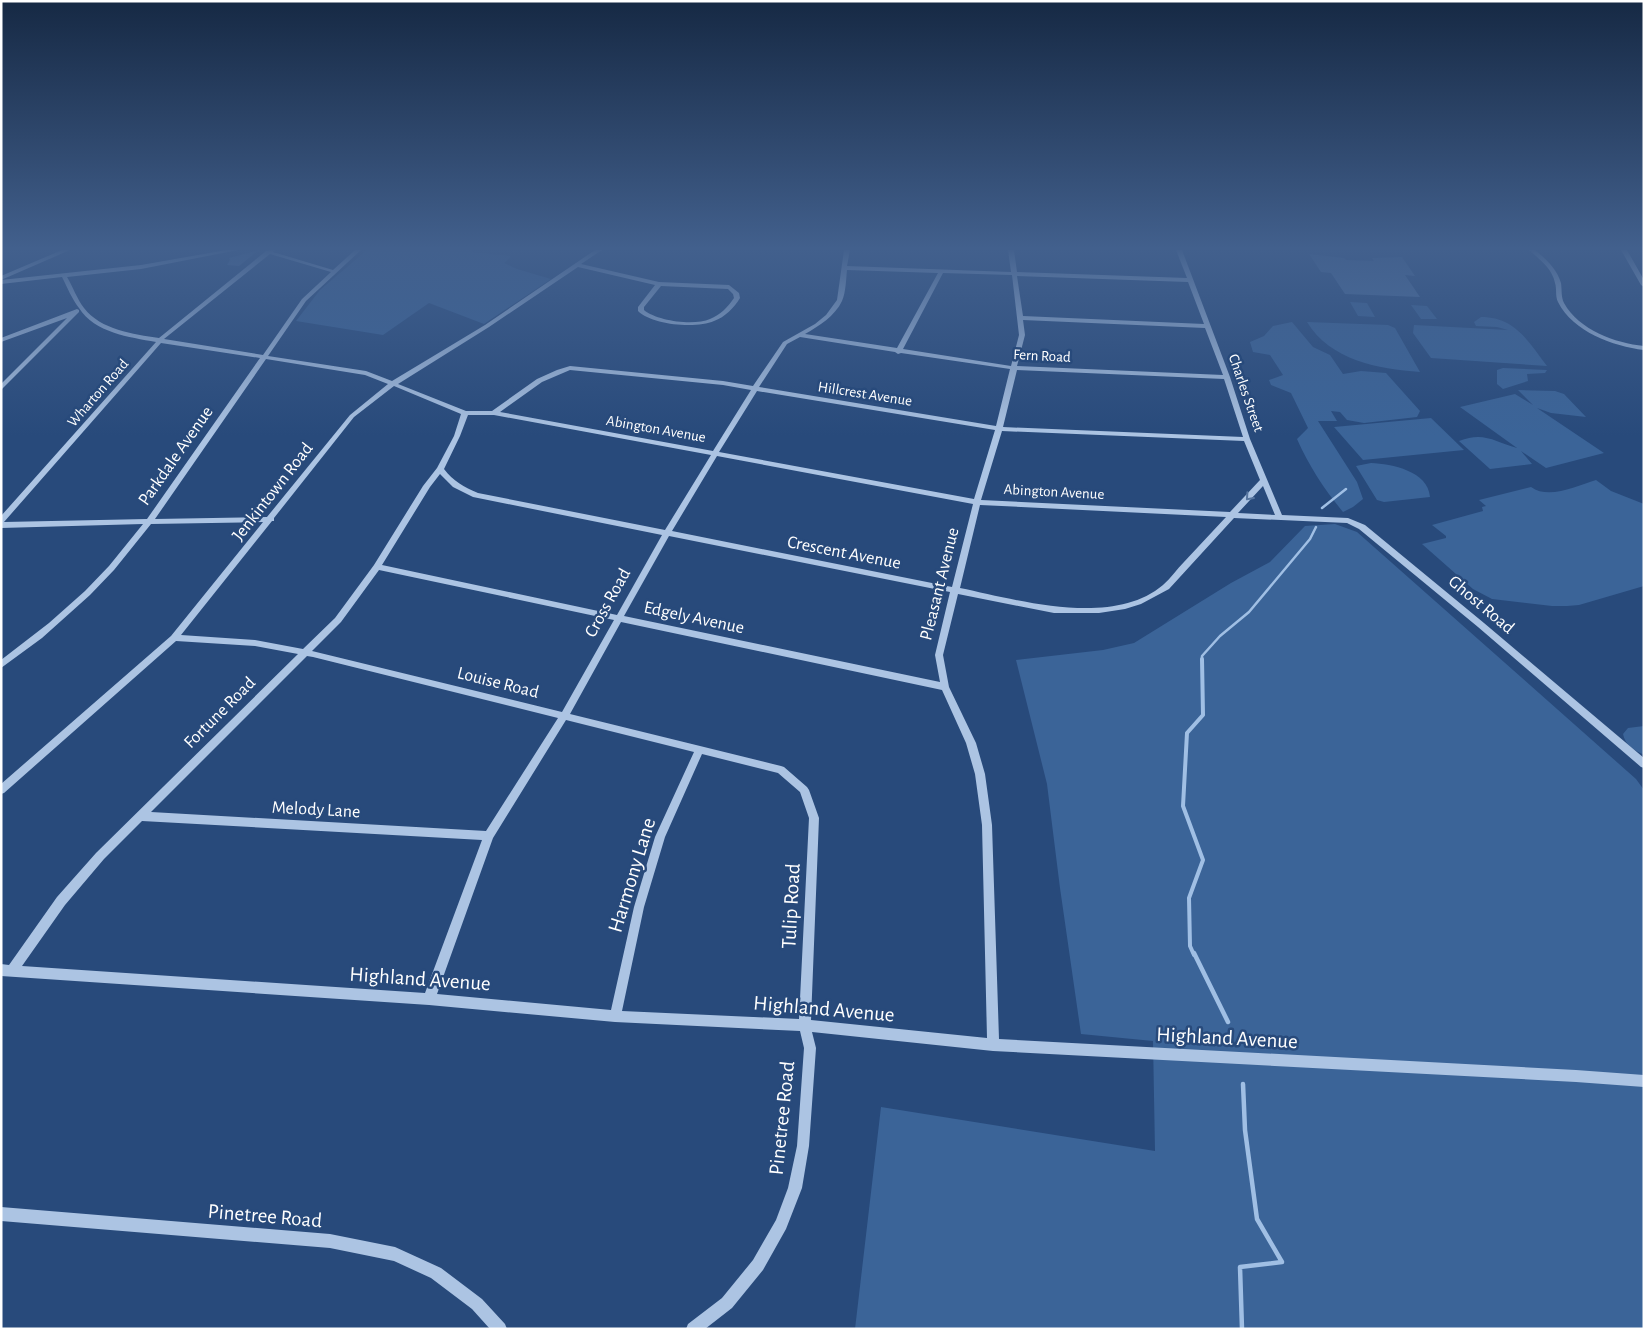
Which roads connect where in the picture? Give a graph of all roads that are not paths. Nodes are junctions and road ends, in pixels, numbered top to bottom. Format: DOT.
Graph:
graph roads {
  1 [pos="75,312"];
  2 [pos="78,312"];
  3 [pos="83,312"];
  4 [pos="196,312"];
  5 [pos="295,312"];
  6 [pos="508,312"];
  7 [pos="642,312"];
  8 [pos="722,312"];
  9 [pos="831,312"];
  10 [pos="919,312"];
  11 [pos="1021,312"];
  12 [pos="1201,312"];
  13 [pos="1568,312"];
  14 [pos="1022,318"];
  15 [pos="1206,326"];
  16 [pos="798,335"];
  17 [pos="1,340"];
  18 [pos="159,342"];
  19 [pos="1644,348"];
  20 [pos="898,352"];
  21 [pos="264,356"];
  22 [pos="1014,368"];
  23 [pos="1227,377"];
  24 [pos="394,383"];
  25 [pos="1,388"];
  26 [pos="755,388"];
  27 [pos="465,413"];
  28 [pos="494,413"];
  29 [pos="999,429"];
  30 [pos="1247,439"];
  31 [pos="716,454"];
  32 [pos="440,469"];
  33 [pos="1264,480"];
  34 [pos="977,502"];
  35 [pos="1234,514"];
  36 [pos="1279,516"];
  37 [pos="271,519"];
  38 [pos="1,523"];
  39 [pos="148,523"];
  40 [pos="667,533"];
  41 [pos="377,567"];
  42 [pos="956,591"];
  43 [pos="618,618"];
  44 [pos="174,638"];
  45 [pos="304,652"];
  46 [pos="1,665"];
  47 [pos="945,687"];
  48 [pos="564,716"];
  49 [pos="700,750"];
  50 [pos="1644,764"];
  51 [pos="1,790"];
  52 [pos="804,790"];
  53 [pos="140,816"];
  54 [pos="489,836"];
  55 [pos="6,971"];
  56 [pos="430,999"];
  57 [pos="615,1016"];
  58 [pos="805,1025"];
  59 [pos="993,1045"];
  60 [pos="1644,1081"];
  61 [pos="1,1214"];
  62 [pos="500,1329"];
  63 [pos="693,1329"];
  1 -- 17 [label="street"];
  2 -- 25 [label="street"];
  3 -- 18 [label="street, Abington Avenue"];
  4 -- 18 [label="street, Wharton Road"];
  5 -- 21 [label="street, Parkdale Avenue"];
  6 -- 24 [label="street, Jenkintown Road"];
  7 -- 8 [label="street"];
  9 -- 16 [label="street, Cross Road"];
  10 -- 20 [label="street"];
  11 -- 14 [label="street, Pleasant Avenue"];
  12 -- 15 [label="street, Charles Street"];
  13 -- 19 [label="street"];
  14 -- 15 [label="street"];
  14 -- 22 [label="street, Pleasant Avenue"];
  15 -- 23 [label="street, Charles Street"];
  16 -- 20 [label="street, Fern Road"];
  16 -- 26 [label="street, Cross Road"];
  18 -- 21 [label="street, Abington Avenue"];
  18 -- 38 [label="street, Wharton Road"];
  20 -- 22 [label="street, Fern Road"];
  21 -- 24 [label="street, Abington Avenue"];
  21 -- 39 [label="street, Parkdale Avenue"];
  22 -- 23 [label="street, Fern Road"];
  22 -- 29 [label="street, Pleasant Avenue"];
  23 -- 30 [label="street, Charles Street"];
  24 -- 27 [label="street, Abington Avenue"];
  24 -- 37 [label="street, Jenkintown Road"];
  26 -- 28 [label="street, Hillcrest Avenue"];
  26 -- 29 [label="street, Hillcrest Avenue"];
  26 -- 31 [label="street, Cross Road"];
  27 -- 28 [label="street, Abington Avenue"];
  27 -- 32 [label="street"];
  28 -- 31 [label="street, Abington Avenue"];
  29 -- 30 [label="street, Hillcrest Avenue"];
  29 -- 34 [label="street, Pleasant Avenue"];
  30 -- 33 [label="street, Charles Street"];
  31 -- 34 [label="street, Abington Avenue"];
  31 -- 40 [label="street, Cross Road"];
  32 -- 40 [label="street, Crescent Avenue"];
  32 -- 41 [label="street, Fortune Road"];
  33 -- 35 [label="street, Crescent Avenue, one-way"];
  33 -- 36 [label="street, Charles Street"];
  34 -- 35 [label="street, Abington Avenue"];
  34 -- 42 [label="street, Pleasant Avenue"];
  35 -- 36 [label="street, Abington Avenue"];
  35 -- 42 [label="street, Crescent Avenue"];
  36 -- 50 [label="street, Ghost Road"];
  37 -- 39 [label="street"];
  37 -- 44 [label="street, Jenkintown Road"];
  38 -- 39 [label="street"];
  39 -- 46 [label="street, Parkdale Avenue"];
  40 -- 42 [label="street, Crescent Avenue"];
  40 -- 43 [label="street, Cross Road"];
  41 -- 43 [label="street, Edgely Avenue"];
  41 -- 45 [label="street, Fortune Road"];
  42 -- 47 [label="street, Pleasant Avenue"];
  43 -- 47 [label="street, Edgely Avenue"];
  43 -- 48 [label="street, Cross Road"];
  44 -- 45 [label="street, Louise Road"];
  44 -- 51 [label="street, Jenkintown Road"];
  45 -- 48 [label="street, Louise Road"];
  45 -- 53 [label="street, Fortune Road"];
  47 -- 59 [label="street, Pleasant Avenue"];
  48 -- 49 [label="street, Louise Road"];
  48 -- 54 [label="street, Cross Road"];
  49 -- 52 [label="street, Louise Road"];
  49 -- 57 [label="street, Harmony Lane"];
  52 -- 58 [label="street, Tulip Road"];
  53 -- 54 [label="street, Melody Lane"];
  53 -- 55 [label="street, Fortune Road"];
  54 -- 56 [label="street, Cross Road"];
  55 -- 56 [label="street, Highland Avenue"];
  56 -- 57 [label="street, Highland Avenue"];
  57 -- 58 [label="street, Highland Avenue"];
  58 -- 59 [label="street, Highland Avenue"];
  58 -- 63 [label="street, Pinetree Road"];
  59 -- 60 [label="street, Highland Avenue"];
  61 -- 62 [label="street, Pinetree Road"];
}
